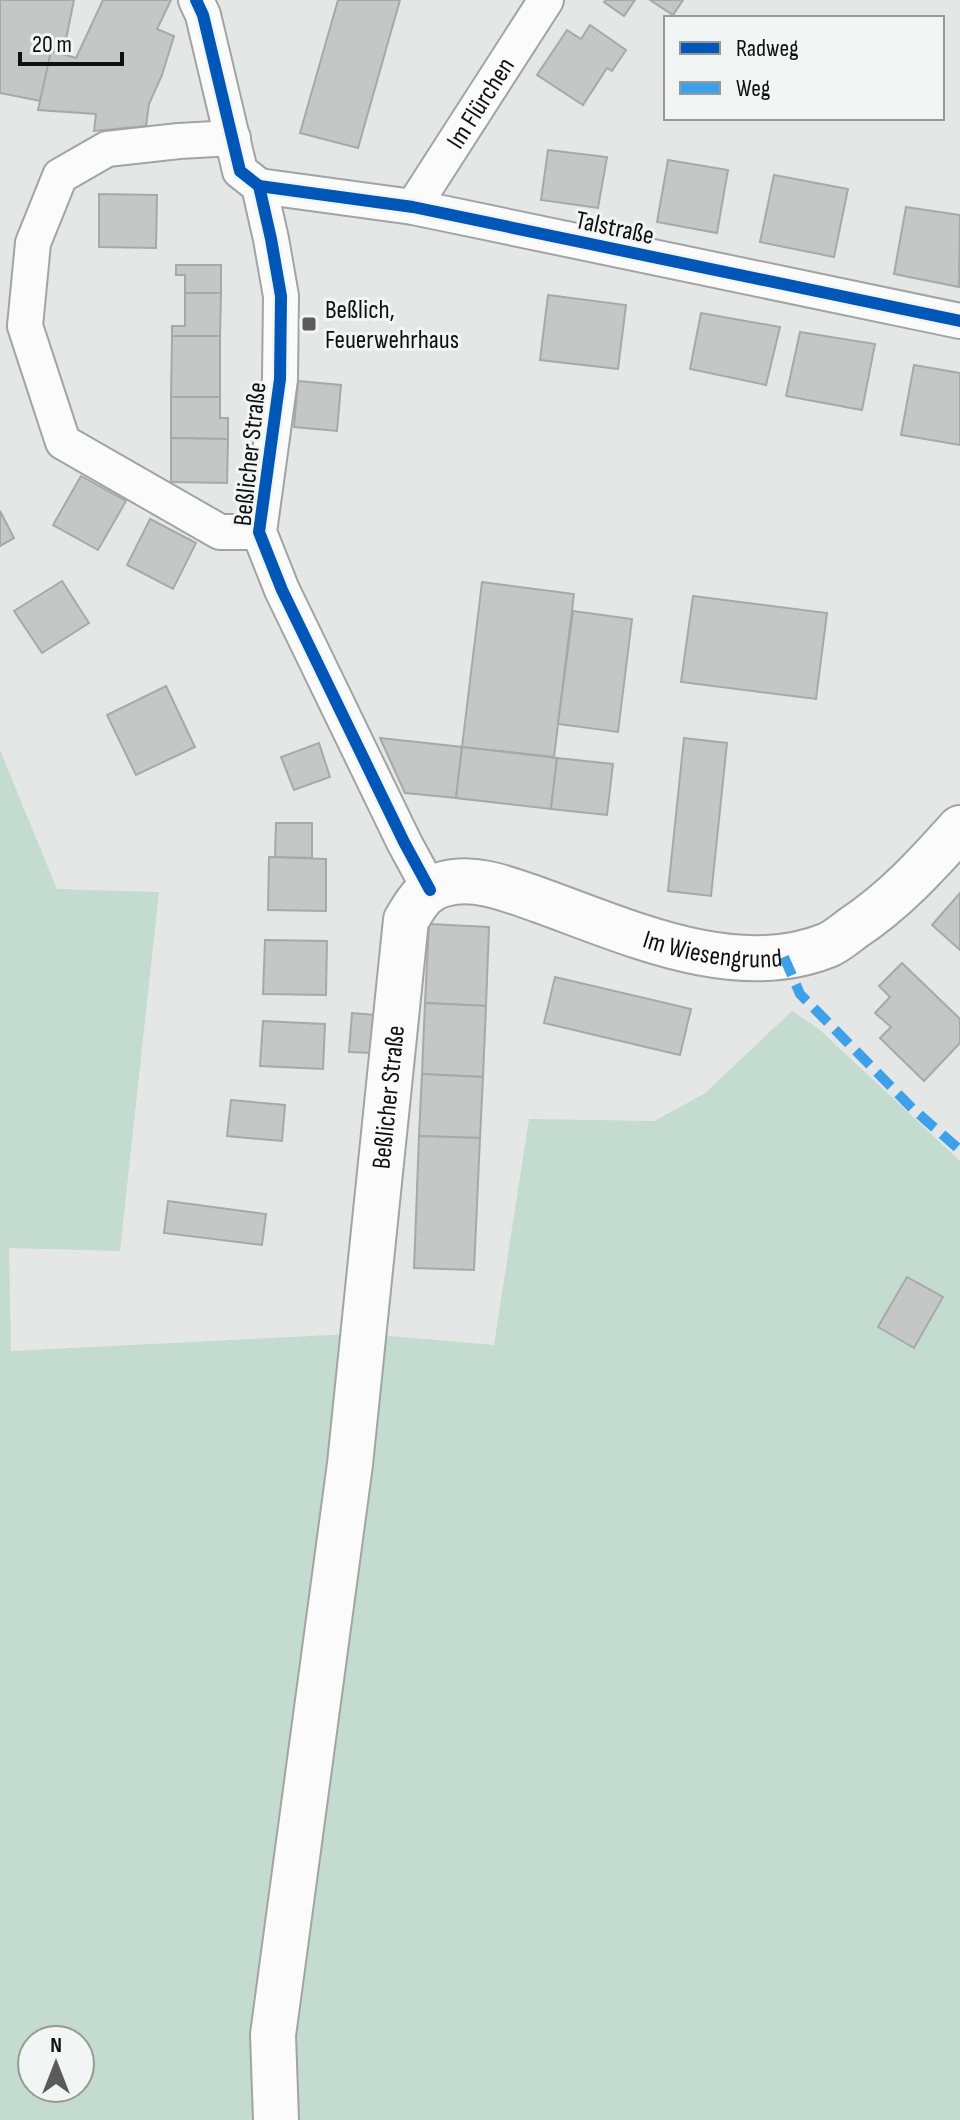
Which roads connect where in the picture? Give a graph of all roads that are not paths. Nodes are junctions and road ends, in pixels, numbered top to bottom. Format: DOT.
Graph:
graph roads {
  1 [pos="196,0"];
  2 [pos="546,0"];
  3 [pos="233,138"];
  4 [pos="259,186"];
  5 [pos="413,207"];
  6 [pos="960,321"];
  7 [pos="259,532"];
  8 [pos="960,828"];
  9 [pos="430,890"];
  10 [pos="276,2120"];
  1 -- 3 [label="street, Beßlicher Straße"];
  2 -- 5 [label="street, Im Flürchen"];
  3 -- 4 [label="street, Beßlicher Straße"];
  3 -- 7 [label="street, Beßlicher Straße"];
  4 -- 5 [label="street, Talstraße"];
  4 -- 7 [label="street, Beßlicher Straße"];
  5 -- 6 [label="street, Talstraße"];
  7 -- 9 [label="street, Beßlicher Straße"];
  8 -- 9 [label="main road, Im Wiesengrund"];
  9 -- 10 [label="main road, Beßlicher Straße"];
}
